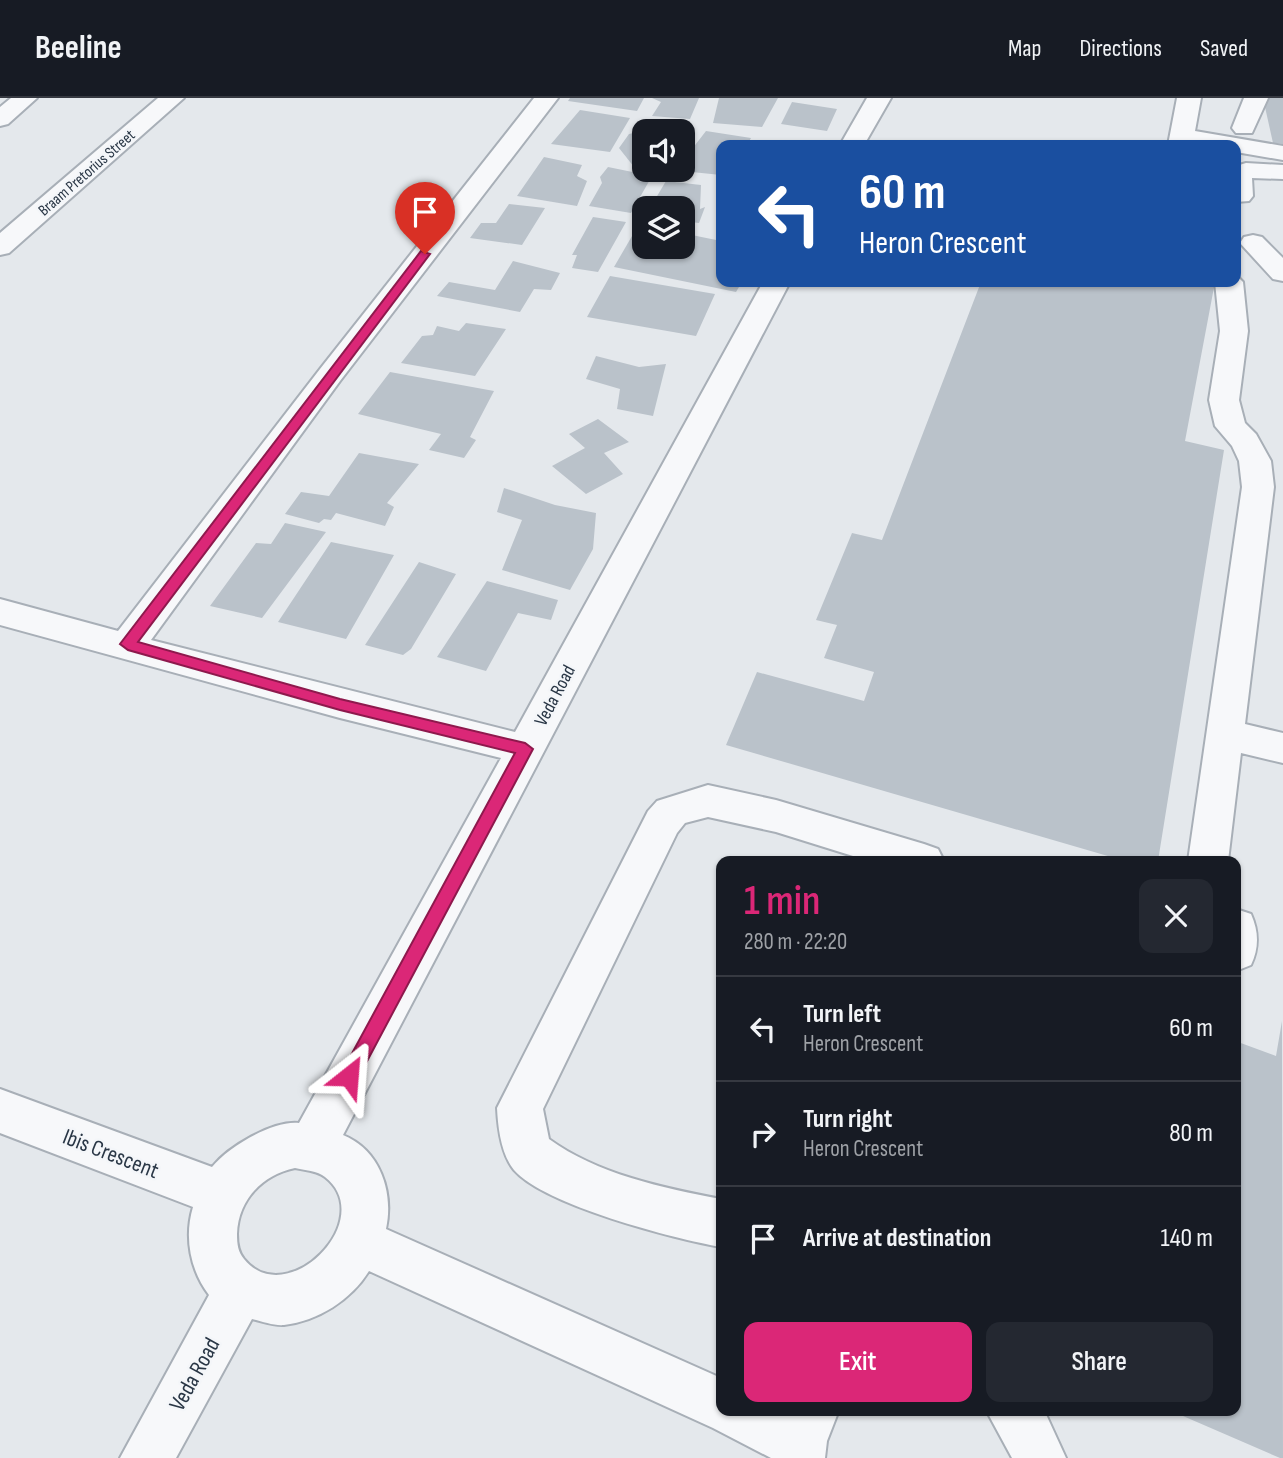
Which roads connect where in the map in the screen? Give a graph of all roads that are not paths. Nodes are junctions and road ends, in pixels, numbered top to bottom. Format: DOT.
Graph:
graph roads {
  1 [pos="25,98"];
  2 [pos="172,98"];
  3 [pos="546,98"];
  4 [pos="879,98"];
  5 [pos="1189,98"];
  6 [pos="1256,98"];
  7 [pos="0,119"];
  8 [pos="1244,128"];
  9 [pos="855,140"];
  10 [pos="1181,140"];
  11 [pos="1241,148"];
  12 [pos="1283,153"];
  13 [pos="1283,172"];
  14 [pos="1241,174"];
  15 [pos="1253,243"];
  16 [pos="0,247"];
  17 [pos="1283,273"];
  18 [pos="774,287"];
  19 [pos="1230,287"];
  20 [pos="1245,441"];
  21 [pos="1283,449"];
  22 [pos="0,612"];
  23 [pos="128,644"];
  24 [pos="1224,734"];
  25 [pos="1283,748"];
  26 [pos="525,749"];
  27 [pos="908,856"];
  28 [pos="1209,856"];
  29 [pos="0,1111"];
  30 [pos="312,1146"];
  31 [pos="222,1195"];
  32 [pos="716,1222"];
  33 [pos="360,1242"];
  34 [pos="240,1290"];
  35 [pos="716,1403"];
  36 [pos="748,1416"];
  37 [pos="804,1437"];
  38 [pos="148,1458"];
  1 -- 7 [label="street"];
  2 -- 16 [label="street, Braam Pretorius Street"];
  3 -- 23 [label="street"];
  4 -- 9 [label="street"];
  5 -- 10 [label="street"];
  6 -- 8 [label="street"];
  11 -- 12 [label="street"];
  13 -- 14 [label="street"];
  15 -- 17 [label="street"];
  18 -- 26 [label="street, Veda Road"];
  19 -- 20 [label="street"];
  20 -- 21 [label="street"];
  20 -- 24 [label="street"];
  22 -- 23 [label="street"];
  23 -- 26 [label="street"];
  24 -- 25 [label="street"];
  24 -- 28 [label="street"];
  26 -- 30 [label="street, Veda Road"];
  27 -- 32 [label="street"];
  29 -- 31 [label="street, Ibis Crescent"];
  30 -- 31 [label="street"];
  30 -- 33 [label="street"];
  31 -- 34 [label="street"];
  33 -- 34 [label="street"];
  33 -- 35 [label="street"];
  34 -- 38 [label="street, Veda Road"];
  36 -- 37 [label="street"];
}
